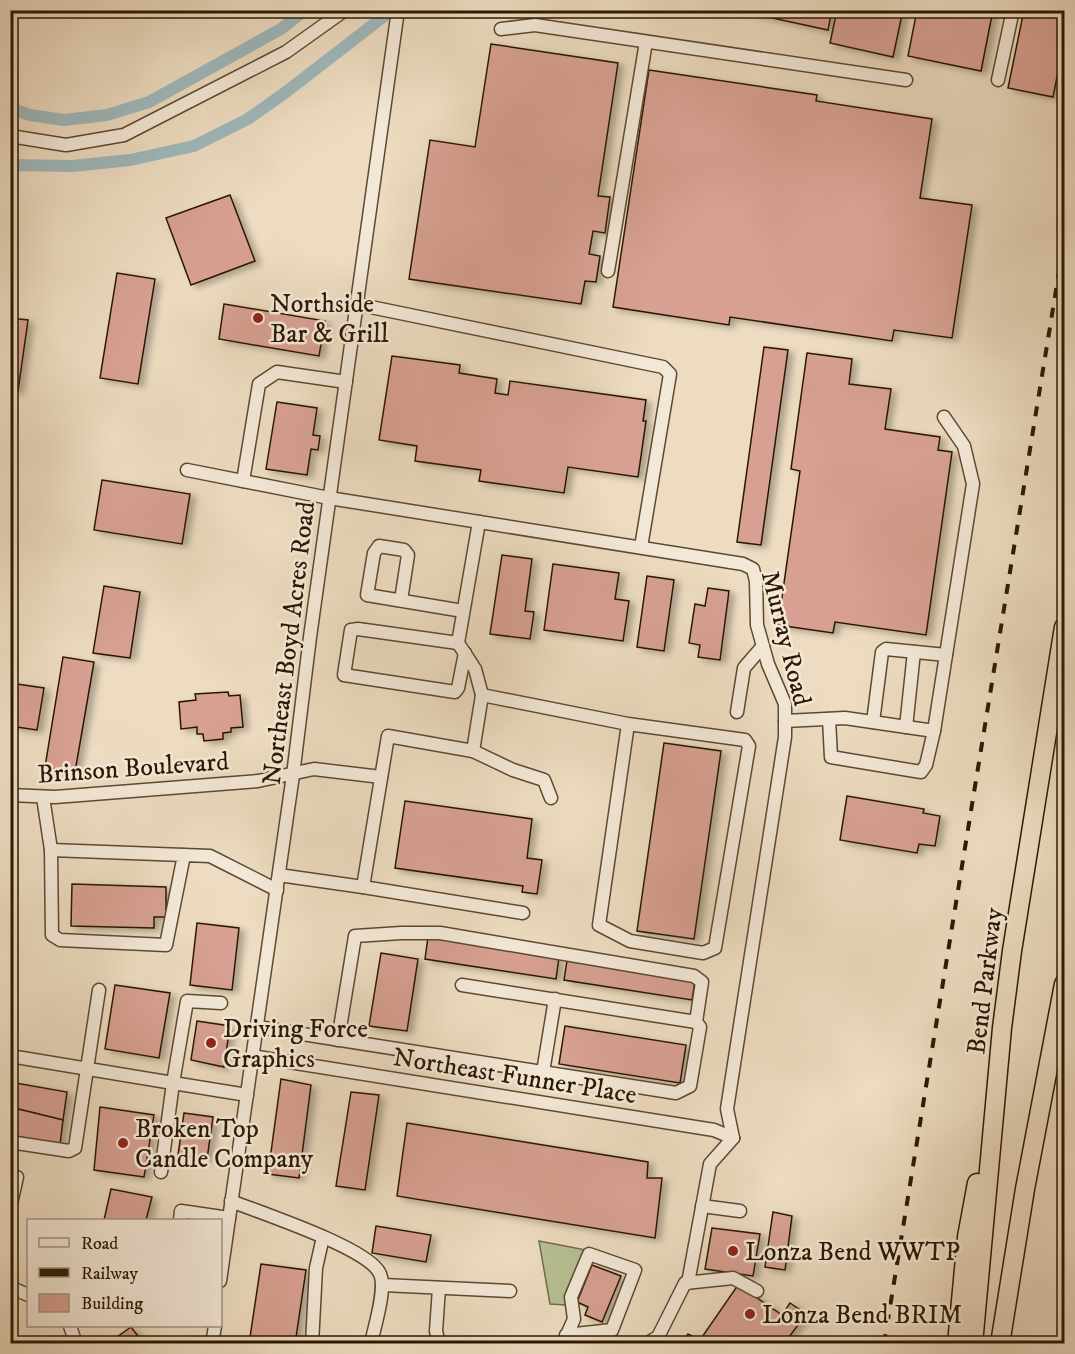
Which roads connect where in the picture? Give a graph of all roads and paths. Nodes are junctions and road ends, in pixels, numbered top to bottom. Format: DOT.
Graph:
graph roads {
  1 [pos="345,10"];
  2 [pos="398,10"];
  3 [pos="1013,10"];
  4 [pos="501,29"];
  5 [pos="646,42"];
  6 [pos="906,80"];
  7 [pos="998,80"];
  8 [pos="10,136"];
  9 [pos="608,271"];
  10 [pos="356,304"];
  11 [pos="346,382"];
  12 [pos="944,417"];
  13 [pos="187,470"];
  14 [pos="243,481"];
  15 [pos="329,498"];
  16 [pos="479,522"];
  17 [pos="641,548"];
  18 [pos="401,600"];
  19 [pos="463,611"];
  20 [pos="1065,627"];
  21 [pos="763,646"];
  22 [pos="461,648"];
  23 [pos="914,652"];
  24 [pos="946,655"];
  25 [pos="482,695"];
  26 [pos="737,712"];
  27 [pos="829,719"];
  28 [pos="785,721"];
  29 [pos="873,722"];
  30 [pos="628,724"];
  31 [pos="906,727"];
  32 [pos="934,731"];
  33 [pos="473,751"];
  34 [pos="294,775"];
  35 [pos="381,777"];
  36 [pos="10,795"];
  37 [pos="43,797"];
  38 [pos="551,798"];
  39 [pos="51,850"];
  40 [pos="184,855"];
  41 [pos="279,876"];
  42 [pos="363,887"];
  43 [pos="277,890"];
  44 [pos="523,913"];
  45 [pos="1065,984"];
  46 [pos="462,985"];
  47 [pos="99,990"];
  48 [pos="555,999"];
  49 [pos="220,1004"];
  50 [pos="696,1022"];
  51 [pos="258,1027"];
  52 [pos="338,1040"];
  53 [pos="10,1056"];
  54 [pos="252,1056"];
  55 [pos="88,1069"];
  56 [pos="543,1072"];
  57 [pos="173,1083"];
  58 [pos="247,1095"];
  59 [pos="995,1105"];
  60 [pos="733,1137"];
  61 [pos="10,1142"];
  62 [pos="161,1172"];
  63 [pos="17,1177"];
  64 [pos="231,1201"];
  65 [pos="702,1206"];
  66 [pos="10,1208"];
  67 [pos="740,1211"];
  68 [pos="229,1218"];
  69 [pos="180,1219"];
  70 [pos="323,1237"];
  71 [pos="222,1267"];
  72 [pos="688,1282"];
  73 [pos="382,1285"];
  74 [pos="10,1287"];
  75 [pos="439,1288"];
  76 [pos="510,1291"];
  77 [pos="757,1292"];
  78 [pos="27,1295"];
  79 [pos="1006,1305"];
  80 [pos="70,1327"];
  81 [pos="215,1327"];
  82 [pos="564,1339"];
  83 [pos="76,1344"];
  84 [pos="212,1344"];
  85 [pos="312,1344"];
  86 [pos="371,1344"];
  87 [pos="439,1344"];
  88 [pos="646,1344"];
  89 [pos="957,1344"];
  90 [pos="973,1344"];
  91 [pos="1000,1344"];
  92 [pos="1007,1344"];
  1 -- 8 [label="street"];
  2 -- 10 [label="street, Northeast Boyd Acres Road"];
  3 -- 7 [label="street"];
  4 -- 5 [label="street"];
  5 -- 6 [label="street"];
  5 -- 9 [label="street"];
  10 -- 11 [label="street, Northeast Boyd Acres Road"];
  10 -- 17 [label="street"];
  11 -- 14 [label="street"];
  11 -- 15 [label="street, Northeast Boyd Acres Road"];
  12 -- 24 [label="street"];
  13 -- 14 [label="street, Murray Road"];
  14 -- 15 [label="street, Murray Road"];
  15 -- 16 [label="street, Murray Road"];
  15 -- 34 [label="street, Northeast Boyd Acres Road"];
  16 -- 17 [label="street, Murray Road"];
  16 -- 19 [label="street"];
  17 -- 21 [label="street, Murray Road"];
  18 -- 18 [label="street"];
  18 -- 19 [label="street"];
  19 -- 22 [label="street"];
  20 -- 59 [label="highway, Bend Parkway"];
  21 -- 26 [label="street"];
  21 -- 28 [label="street, Murray Road"];
  22 -- 22 [label="street"];
  22 -- 25 [label="street"];
  23 -- 24 [label="street"];
  23 -- 29 [label="street"];
  23 -- 31 [label="street"];
  24 -- 32 [label="street"];
  25 -- 30 [label="street"];
  25 -- 33 [label="street"];
  27 -- 28 [label="street"];
  27 -- 29 [label="street"];
  27 -- 32 [label="street"];
  28 -- 60 [label="street, Murray Road"];
  29 -- 31 [label="street"];
  30 -- 30 [label="street"];
  31 -- 32 [label="street"];
  33 -- 35 [label="street"];
  33 -- 38 [label="street"];
  34 -- 35 [label="street, Brinson Boulevard"];
  34 -- 37 [label="street, Brinson Boulevard"];
  34 -- 41 [label="street, Northeast Boyd Acres Road"];
  35 -- 42 [label="street"];
  36 -- 37 [label="street, Brinson Boulevard"];
  37 -- 39 [label="street"];
  39 -- 40 [label="street"];
  39 -- 40 [label="street"];
  40 -- 43 [label="street"];
  41 -- 42 [label="street"];
  41 -- 43 [label="street, Northeast Boyd Acres Road"];
  42 -- 44 [label="street"];
  43 -- 51 [label="street, Northeast Boyd Acres Road"];
  45 -- 79 [label="highway"];
  46 -- 48 [label="street"];
  47 -- 55 [label="street"];
  48 -- 50 [label="street"];
  48 -- 56 [label="street"];
  49 -- 57 [label="street"];
  50 -- 52 [label="street"];
  50 -- 56 [label="street"];
  51 -- 52 [label="street"];
  51 -- 54 [label="street, Northeast Boyd Acres Road"];
  52 -- 56 [label="street"];
  53 -- 55 [label="street"];
  54 -- 58 [label="street, Northeast Boyd Acres Road"];
  54 -- 60 [label="street, Northeast Funner Place"];
  55 -- 57 [label="street"];
  55 -- 61 [label="street"];
  57 -- 58 [label="street"];
  57 -- 62 [label="street"];
  58 -- 64 [label="street, Northeast Boyd Acres Road"];
  59 -- 89 [label="highway"];
  59 -- 90 [label="highway, Bend Parkway"];
  60 -- 65 [label="street"];
  63 -- 66 [label="street"];
  64 -- 68 [label="street, Northeast Boyd Acres Road"];
  64 -- 70 [label="street"];
  65 -- 67 [label="street"];
  65 -- 72 [label="street"];
  68 -- 69 [label="street"];
  68 -- 71 [label="street, Northeast Boyd Acres Road"];
  70 -- 73 [label="street"];
  70 -- 85 [label="street"];
  72 -- 77 [label="street"];
  72 -- 88 [label="street"];
  73 -- 75 [label="street"];
  73 -- 86 [label="street"];
  74 -- 78 [label="street"];
  75 -- 76 [label="street"];
  75 -- 87 [label="street"];
  79 -- 91 [label="highway"];
  79 -- 92 [label="highway"];
  80 -- 83 [label="street"];
  81 -- 84 [label="street"];
  82 -- 82 [label="street"];
}
